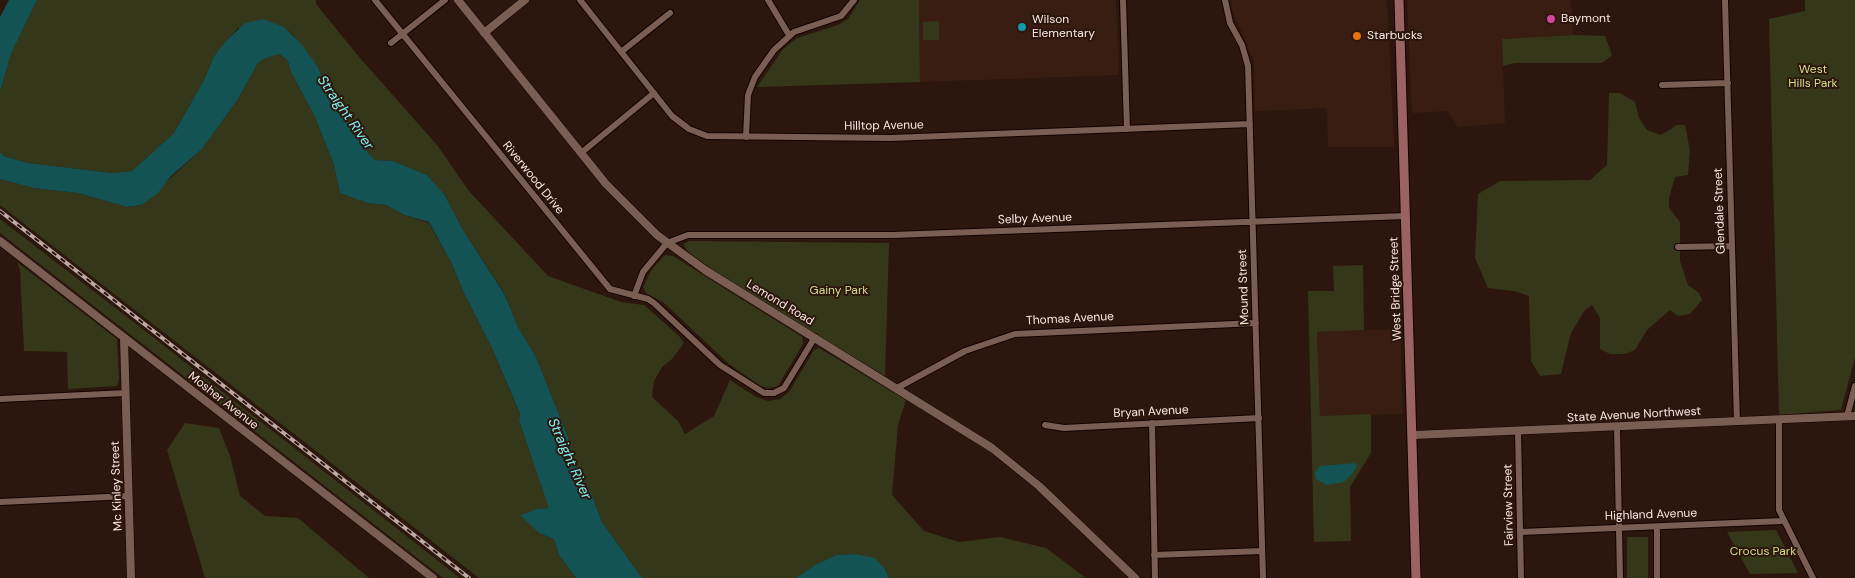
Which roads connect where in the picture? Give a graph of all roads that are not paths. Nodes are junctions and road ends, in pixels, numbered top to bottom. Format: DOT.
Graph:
graph roads {
  1 [pos="375,0"];
  2 [pos="445,0"];
  3 [pos="458,0"];
  4 [pos="525,0"];
  5 [pos="580,0"];
  6 [pos="768,0"];
  7 [pos="854,0"];
  8 [pos="1123,0"];
  9 [pos="1226,0"];
  10 [pos="1399,0"];
  11 [pos="1725,0"];
  12 [pos="670,13"];
  13 [pos="484,33"];
  14 [pos="402,34"];
  15 [pos="789,35"];
  16 [pos="391,43"];
  17 [pos="621,52"];
  18 [pos="1728,83"];
  19 [pos="1662,85"];
  20 [pos="654,93"];
  21 [pos="1250,124"];
  22 [pos="1127,129"];
  23 [pos="746,137"];
  24 [pos="581,153"];
  25 [pos="1406,216"];
  26 [pos="1253,222"];
  27 [pos="0,241"];
  28 [pos="667,243"];
  29 [pos="1732,246"];
  30 [pos="1678,247"];
  31 [pos="634,296"];
  32 [pos="1256,323"];
  33 [pos="815,337"];
  34 [pos="124,338"];
  35 [pos="1855,386"];
  36 [pos="897,388"];
  37 [pos="126,393"];
  38 [pos="0,399"];
  39 [pos="1851,416"];
  40 [pos="1259,418"];
  41 [pos="1779,420"];
  42 [pos="1737,422"];
  43 [pos="1152,423"];
  44 [pos="1045,425"];
  45 [pos="1617,427"];
  46 [pos="1518,432"];
  47 [pos="1414,435"];
  48 [pos="129,496"];
  49 [pos="0,502"];
  50 [pos="1782,521"];
  51 [pos="1620,527"];
  52 [pos="1656,527"];
  53 [pos="1521,532"];
  54 [pos="1262,551"];
  55 [pos="1154,556"];
  56 [pos="131,578"];
  57 [pos="433,578"];
  58 [pos="1135,578"];
  59 [pos="1155,578"];
  60 [pos="1263,578"];
  61 [pos="1416,578"];
  62 [pos="1521,578"];
  63 [pos="1620,578"];
  64 [pos="1657,578"];
  65 [pos="1813,578"];
  1 -- 14 [label="street, Riverwood Drive"];
  2 -- 14 [label="street"];
  3 -- 13 [label="street, Lemond Road"];
  4 -- 13 [label="street"];
  5 -- 17 [label="street, Hilltop Avenue"];
  6 -- 15 [label="street"];
  7 -- 15 [label="street"];
  8 -- 22 [label="street"];
  9 -- 21 [label="street, Mound Street"];
  10 -- 25 [label="main road, West Bridge Street"];
  11 -- 18 [label="street, Glendale Street"];
  12 -- 17 [label="street"];
  13 -- 24 [label="street, Lemond Road"];
  14 -- 16 [label="street"];
  14 -- 31 [label="street, Riverwood Drive"];
  15 -- 23 [label="street"];
  17 -- 20 [label="street, Hilltop Avenue"];
  18 -- 19 [label="street"];
  18 -- 29 [label="street, Glendale Street"];
  20 -- 23 [label="street, Hilltop Avenue"];
  20 -- 24 [label="street"];
  21 -- 22 [label="street, Hilltop Avenue"];
  21 -- 26 [label="street, Mound Street"];
  22 -- 23 [label="street, Hilltop Avenue"];
  24 -- 28 [label="street, Lemond Road"];
  25 -- 26 [label="street, Selby Avenue"];
  25 -- 47 [label="main road, West Bridge Street"];
  26 -- 28 [label="street, Selby Avenue"];
  26 -- 32 [label="street, Mound Street"];
  27 -- 34 [label="street, Mosher Avenue"];
  28 -- 31 [label="street"];
  28 -- 33 [label="street, Lemond Road"];
  29 -- 30 [label="street"];
  29 -- 42 [label="street, Glendale Street"];
  31 -- 33 [label="street, Riverwood Drive"];
  32 -- 36 [label="street, Thomas Avenue"];
  32 -- 40 [label="street, Mound Street"];
  33 -- 36 [label="street, Lemond Road"];
  34 -- 37 [label="street, Mc Kinley Street"];
  34 -- 57 [label="street, Mosher Avenue"];
  35 -- 39 [label="street"];
  36 -- 58 [label="street, Lemond Road"];
  37 -- 38 [label="street"];
  37 -- 48 [label="street, Mc Kinley Street"];
  39 -- 41 [label="street, State Avenue Northwest"];
  40 -- 43 [label="street, Bryan Avenue"];
  40 -- 54 [label="street, Mound Street"];
  41 -- 42 [label="street, State Avenue Northwest"];
  41 -- 50 [label="street"];
  42 -- 45 [label="street, State Avenue Northwest"];
  43 -- 44 [label="street, Bryan Avenue"];
  43 -- 55 [label="street"];
  45 -- 46 [label="street, State Avenue Northwest"];
  45 -- 51 [label="street"];
  46 -- 47 [label="street, State Avenue Northwest"];
  46 -- 53 [label="street, Fairview Street"];
  47 -- 61 [label="main road, West Bridge Street"];
  48 -- 49 [label="street"];
  48 -- 56 [label="street, Mc Kinley Street"];
  50 -- 52 [label="street, Highland Avenue"];
  50 -- 65 [label="street"];
  51 -- 52 [label="street, Highland Avenue"];
  51 -- 53 [label="street, Highland Avenue"];
  51 -- 63 [label="street"];
  52 -- 64 [label="street"];
  53 -- 62 [label="street, Fairview Street"];
  54 -- 55 [label="street"];
  54 -- 60 [label="street, Mound Street"];
  55 -- 59 [label="street"];
}
